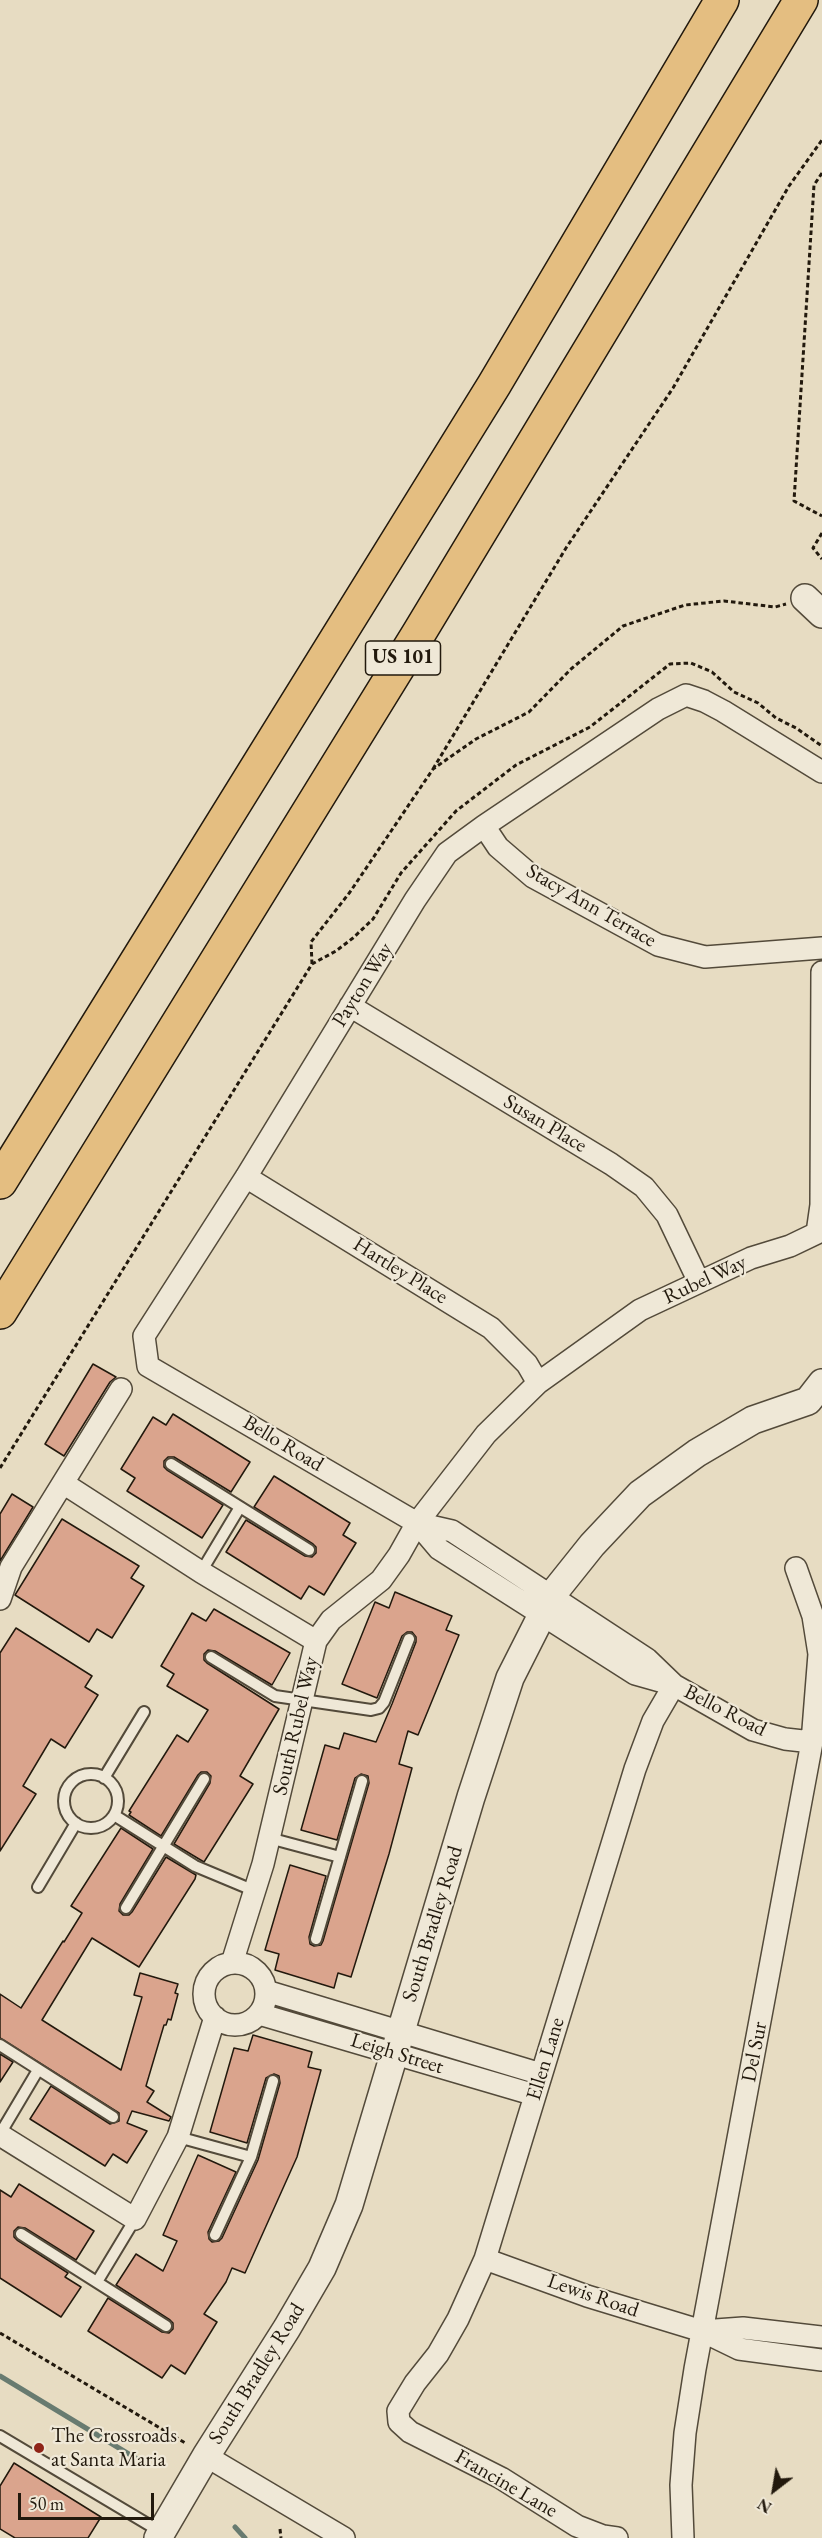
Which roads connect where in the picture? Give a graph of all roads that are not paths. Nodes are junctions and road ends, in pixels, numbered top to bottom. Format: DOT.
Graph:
graph roads {
  1 [pos="722,0"];
  2 [pos="801,0"];
  3 [pos="822,772"];
  4 [pos="484,826"];
  5 [pos="822,948"];
  6 [pos="822,972"];
  7 [pos="350,1006"];
  8 [pos="246,1177"];
  9 [pos="0,1182"];
  10 [pos="699,1282"];
  11 [pos="0,1312"];
  12 [pos="148,1366"];
  13 [pos="538,1383"];
  14 [pos="121,1389"];
  15 [pos="817,1397"];
  16 [pos="171,1464"];
  17 [pos="63,1484"];
  18 [pos="240,1507"];
  19 [pos="417,1523"];
  20 [pos="309,1550"];
  21 [pos="796,1568"];
  22 [pos="201,1572"];
  23 [pos="0,1599"];
  24 [pos="547,1605"];
  25 [pos="410,1640"];
  26 [pos="316,1641"];
  27 [pos="211,1658"];
  28 [pos="674,1685"];
  29 [pos="302,1699"];
  30 [pos="144,1712"];
  31 [pos="812,1742"];
  32 [pos="104,1778"];
  33 [pos="204,1779"];
  34 [pos="362,1781"];
  35 [pos="114,1815"];
  36 [pos="75,1823"];
  37 [pos="269,1838"];
  38 [pos="164,1846"];
  39 [pos="340,1857"];
  40 [pos="38,1887"];
  41 [pos="255,1891"];
  42 [pos="126,1908"];
  43 [pos="316,1939"];
  44 [pos="232,1963"];
  45 [pos="266,1991"];
  46 [pos="259,2014"];
  47 [pos="215,2017"];
  48 [pos="398,2042"];
  49 [pos="0,2045"];
  50 [pos="38,2070"];
  51 [pos="541,2074"];
  52 [pos="273,2081"];
  53 [pos="535,2095"];
  54 [pos="113,2117"];
  55 [pos="0,2134"];
  56 [pos="178,2137"];
  57 [pos="251,2157"];
  58 [pos="135,2219"];
  59 [pos="21,2234"];
  60 [pos="215,2235"];
  61 [pos="486,2259"];
  62 [pos="97,2282"];
  63 [pos="166,2326"];
  64 [pos="702,2331"];
  65 [pos="822,2337"];
  66 [pos="822,2360"];
  67 [pos="399,2422"];
  68 [pos="0,2436"];
  69 [pos="206,2456"];
  70 [pos="159,2535"];
  71 [pos="344,2538"];
  72 [pos="617,2538"];
  73 [pos="683,2538"];
  1 -- 9 [label="highway, US 101"];
  2 -- 11 [label="highway, US 101"];
  3 -- 4 [label="street, Payton Way"];
  4 -- 5 [label="street, Stacy Ann Terrace"];
  4 -- 7 [label="street, Payton Way"];
  6 -- 10 [label="street, Rubel Way"];
  7 -- 8 [label="street, Payton Way"];
  7 -- 10 [label="street, Susan Place"];
  8 -- 12 [label="street, Payton Way"];
  8 -- 13 [label="street, Hartley Place"];
  10 -- 13 [label="street, Rubel Way"];
  12 -- 19 [label="street, Bello Road"];
  13 -- 19 [label="street, Rubel Way"];
  14 -- 17 [label="street"];
  15 -- 24 [label="street, South Bradley Road"];
  16 -- 18 [label="lane"];
  17 -- 22 [label="street"];
  17 -- 23 [label="street"];
  18 -- 20 [label="lane"];
  18 -- 22 [label="lane"];
  19 -- 24 [label="street, Bello Road"];
  19 -- 26 [label="street, South Rubel Way"];
  21 -- 31 [label="street, Del Sur"];
  22 -- 26 [label="street"];
  24 -- 28 [label="street, Bello Road"];
  24 -- 48 [label="street, South Bradley Road"];
  25 -- 29 [label="lane"];
  26 -- 29 [label="street, South Rubel Way"];
  27 -- 29 [label="lane"];
  28 -- 31 [label="street, Bello Road"];
  28 -- 51 [label="street, Ellen Lane"];
  29 -- 37 [label="street, South Rubel Way"];
  30 -- 32 [label="lane"];
  31 -- 64 [label="street, Del Sur"];
  32 -- 35 [label="lane"];
  32 -- 36 [label="lane"];
  33 -- 38 [label="lane"];
  34 -- 39 [label="lane"];
  35 -- 36 [label="lane"];
  35 -- 38 [label="lane"];
  36 -- 40 [label="lane"];
  37 -- 39 [label="lane"];
  37 -- 41 [label="street, South Rubel Way"];
  38 -- 41 [label="lane"];
  38 -- 42 [label="lane"];
  39 -- 43 [label="lane"];
  41 -- 44 [label="street, South Rubel Way"];
  44 -- 45 [label="street"];
  44 -- 47 [label="street"];
  45 -- 46 [label="street"];
  45 -- 48 [label="street, Leigh Street"];
  46 -- 47 [label="street"];
  46 -- 48 [label="street, Leigh Street"];
  47 -- 56 [label="street"];
  48 -- 51 [label="street, Leigh Street"];
  48 -- 53 [label="street, Leigh Street"];
  48 -- 69 [label="street, South Bradley Road"];
  49 -- 50 [label="lane"];
  50 -- 54 [label="lane"];
  50 -- 55 [label="lane"];
  51 -- 53 [label="street, Ellen Lane"];
  52 -- 57 [label="lane"];
  53 -- 61 [label="street, Ellen Lane"];
  55 -- 58 [label="street"];
  56 -- 57 [label="lane"];
  56 -- 58 [label="street"];
  57 -- 60 [label="lane"];
  58 -- 62 [label="lane"];
  59 -- 62 [label="lane"];
  61 -- 64 [label="street, Lewis Road"];
  61 -- 67 [label="street, Ellen Lane"];
  62 -- 63 [label="lane"];
  64 -- 65 [label="street, Lewis Road"];
  64 -- 66 [label="street, Lewis Road"];
  64 -- 73 [label="street, Del Sur"];
  67 -- 72 [label="street, Francine Lane"];
  68 -- 70 [label="lane"];
  69 -- 70 [label="street, South Bradley Road"];
  69 -- 71 [label="street"];
}
